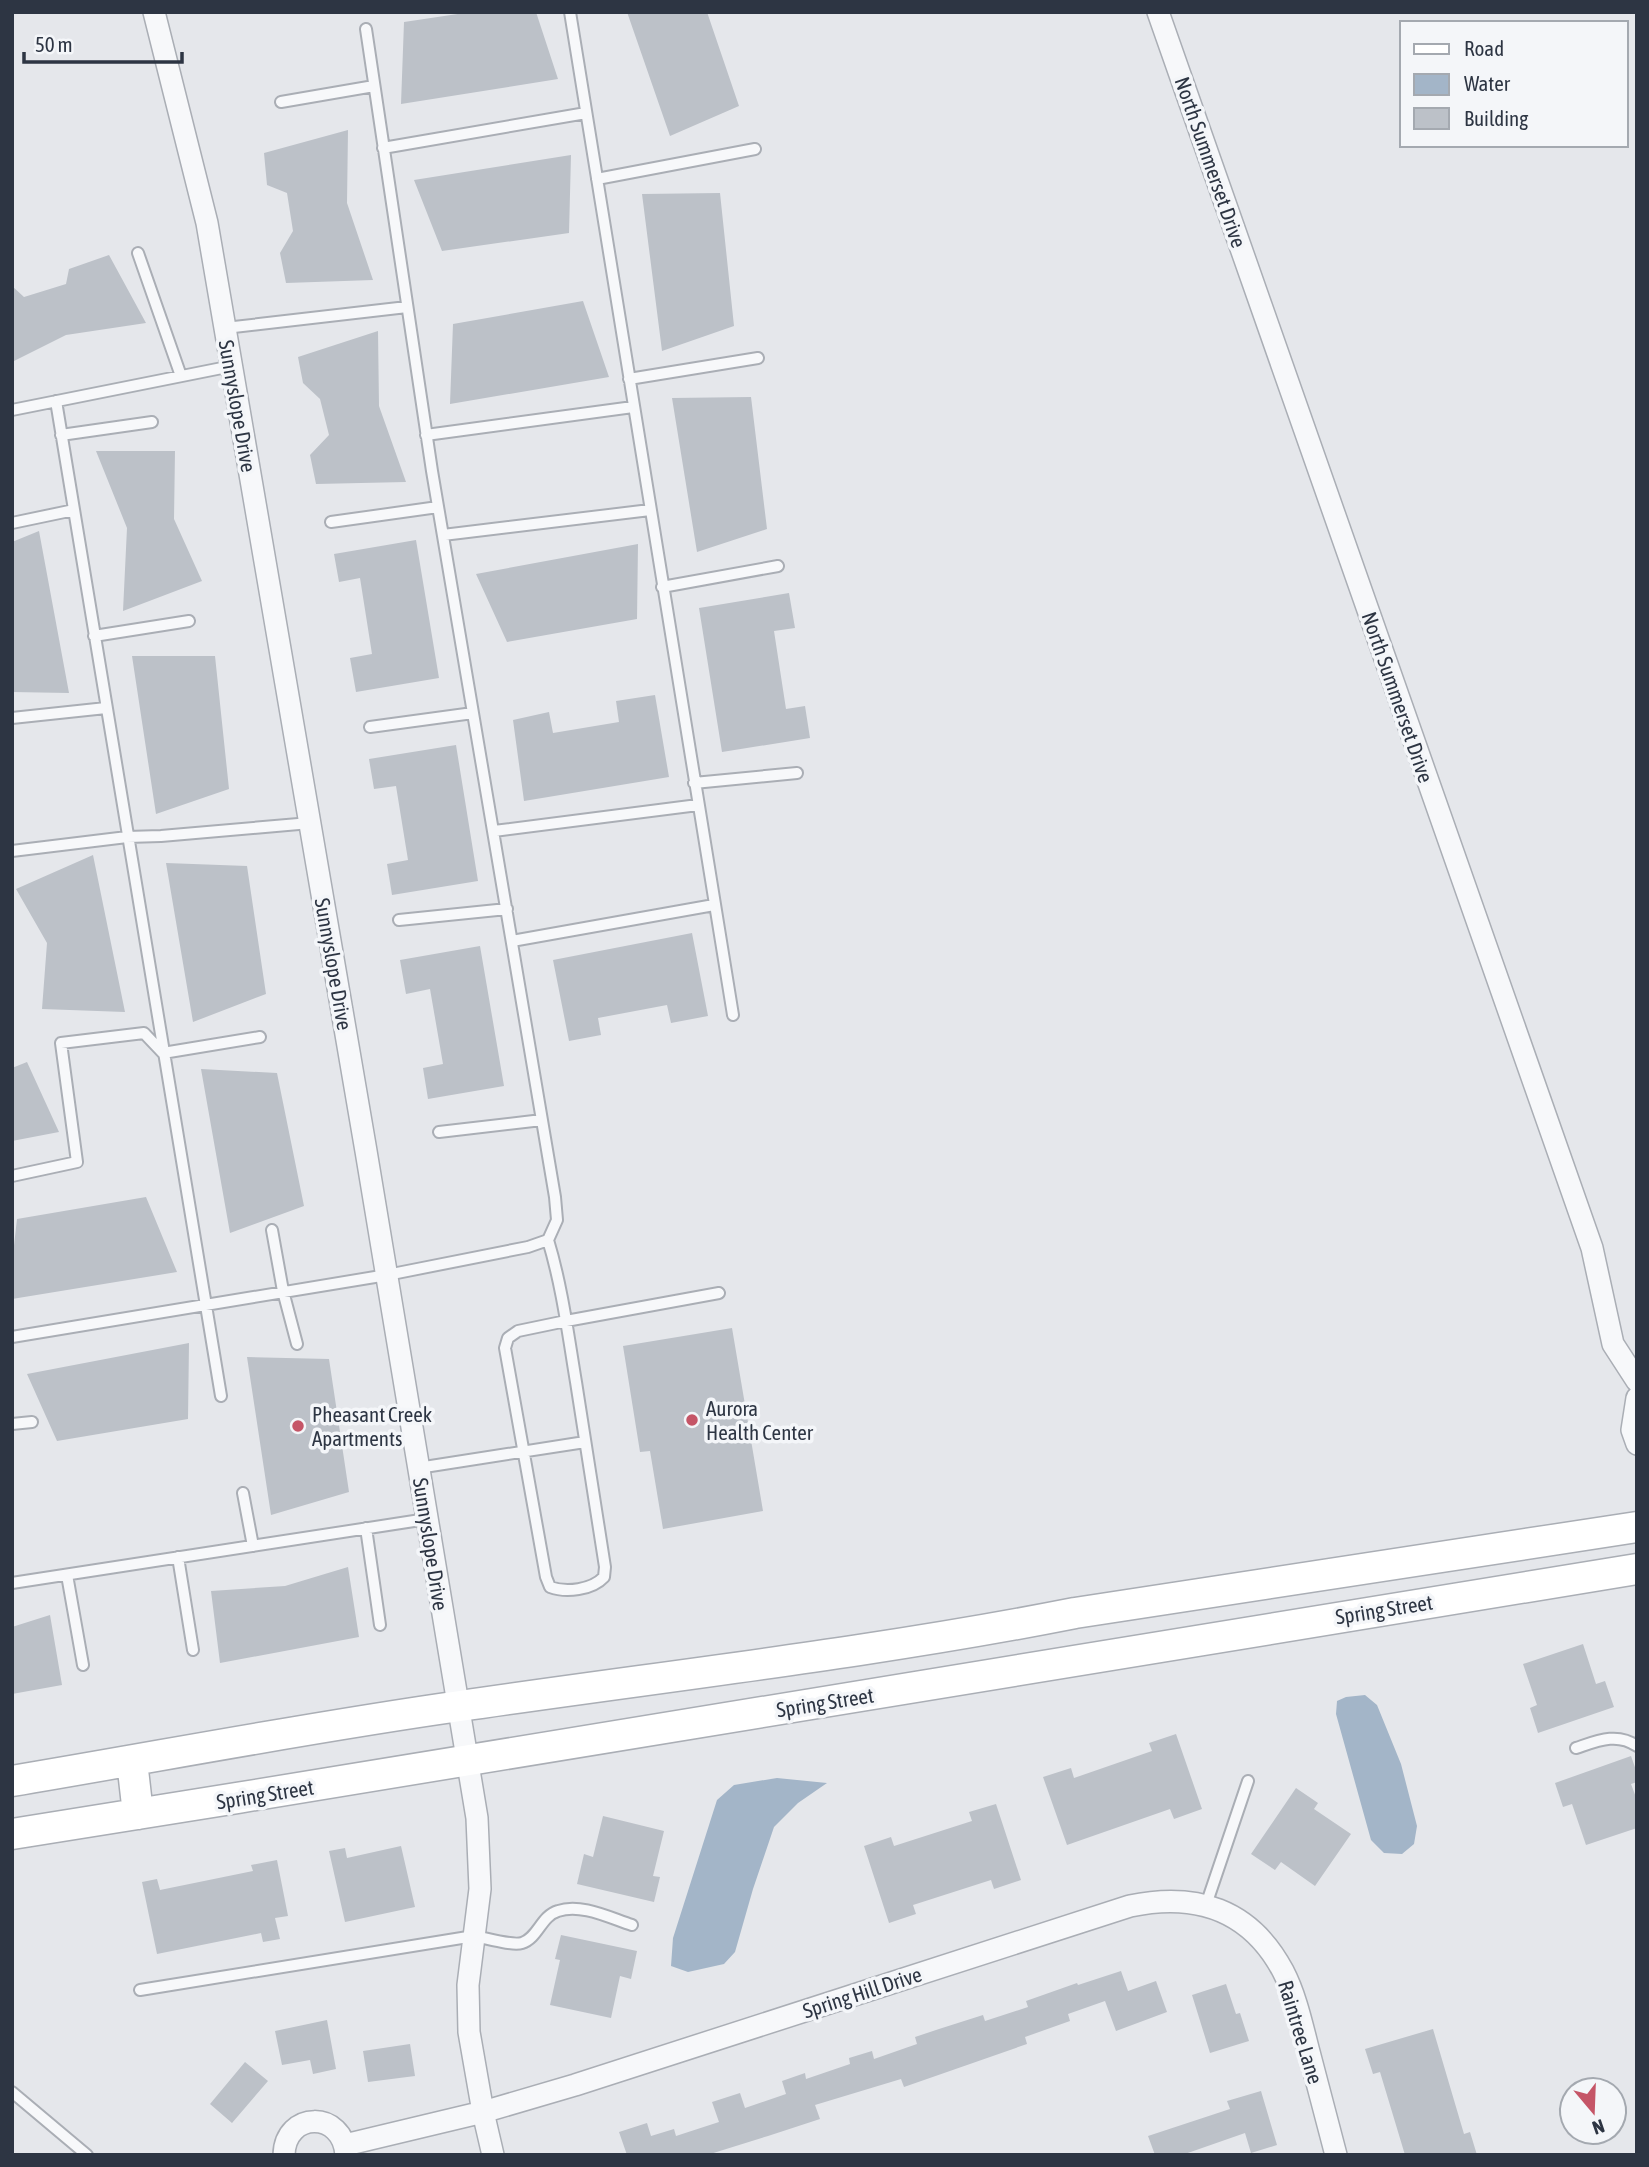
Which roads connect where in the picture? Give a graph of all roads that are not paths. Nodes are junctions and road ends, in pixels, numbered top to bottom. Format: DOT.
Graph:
graph roads {
  1 [pos="154,12"];
  2 [pos="569,12"];
  3 [pos="1158,12"];
  4 [pos="366,29"];
  5 [pos="374,86"];
  6 [pos="281,102"];
  7 [pos="586,113"];
  8 [pos="383,148"];
  9 [pos="755,149"];
  10 [pos="597,179"];
  11 [pos="138,253"];
  12 [pos="407,307"];
  13 [pos="225,328"];
  14 [pos="758,358"];
  15 [pos="232,366"];
  16 [pos="181,376"];
  17 [pos="629,379"];
  18 [pos="56,401"];
  19 [pos="633,407"];
  20 [pos="12,410"];
  21 [pos="152,422"];
  22 [pos="61,435"];
  23 [pos="426,435"];
  24 [pos="438,507"];
  25 [pos="74,510"];
  26 [pos="650,510"];
  27 [pos="331,522"];
  28 [pos="12,523"];
  29 [pos="443,536"];
  30 [pos="778,566"];
  31 [pos="662,587"];
  32 [pos="188,621"];
  33 [pos="94,636"];
  34 [pos="106,708"];
  35 [pos="473,713"];
  36 [pos="12,718"];
  37 [pos="370,727"];
  38 [pos="797,773"];
  39 [pos="694,783"];
  40 [pos="698,805"];
  41 [pos="310,823"];
  42 [pos="494,831"];
  43 [pos="127,837"];
  44 [pos="12,851"];
  45 [pos="714,905"];
  46 [pos="507,909"];
  47 [pos="398,920"];
  48 [pos="512,941"];
  49 [pos="733,1015"];
  50 [pos="260,1037"];
  51 [pos="163,1053"];
  52 [pos="542,1120"];
  53 [pos="439,1132"];
  54 [pos="12,1176"];
  55 [pos="272,1230"];
  56 [pos="548,1240"];
  57 [pos="387,1275"];
  58 [pos="283,1291"];
  59 [pos="719,1293"];
  60 [pos="206,1305"];
  61 [pos="566,1321"];
  62 [pos="12,1337"];
  63 [pos="297,1344"];
  64 [pos="1637,1381"];
  65 [pos="221,1396"];
  66 [pos="1637,1398"];
  67 [pos="32,1422"];
  68 [pos="12,1424"];
  69 [pos="586,1442"];
  70 [pos="1637,1444"];
  71 [pos="524,1451"];
  72 [pos="418,1468"];
  73 [pos="243,1493"];
  74 [pos="427,1519"];
  75 [pos="1637,1527"];
  76 [pos="366,1528"];
  77 [pos="253,1546"];
  78 [pos="177,1557"];
  79 [pos="1637,1569"];
  80 [pos="67,1575"];
  81 [pos="12,1583"];
  82 [pos="380,1625"];
  83 [pos="193,1650"];
  84 [pos="83,1665"];
  85 [pos="458,1706"];
  86 [pos="1637,1746"];
  87 [pos="1576,1748"];
  88 [pos="132,1761"];
  89 [pos="467,1762"];
  90 [pos="12,1781"];
  91 [pos="1248,1781"];
  92 [pos="138,1814"];
  93 [pos="12,1834"];
  94 [pos="1206,1905"];
  95 [pos="1242,1922"];
  96 [pos="632,1925"];
  97 [pos="474,1936"];
  98 [pos="140,1990"];
  99 [pos="12,2092"];
  100 [pos="483,2112"];
  101 [pos="346,2150"];
  102 [pos="87,2155"];
  103 [pos="284,2155"];
  104 [pos="494,2155"];
  105 [pos="1336,2155"];
  1 -- 13 [label="street, Sunnyslope Drive"];
  2 -- 7 [label="lane"];
  3 -- 64 [label="street, North Summerset Drive"];
  4 -- 5 [label="lane"];
  5 -- 6 [label="lane"];
  5 -- 8 [label="lane"];
  7 -- 8 [label="lane"];
  7 -- 10 [label="lane"];
  8 -- 12 [label="lane"];
  9 -- 10 [label="lane"];
  10 -- 17 [label="lane"];
  11 -- 16 [label="lane"];
  12 -- 13 [label="lane"];
  12 -- 23 [label="lane"];
  13 -- 15 [label="street, Sunnyslope Drive"];
  14 -- 17 [label="lane"];
  15 -- 16 [label="lane"];
  15 -- 41 [label="street, Sunnyslope Drive"];
  16 -- 18 [label="lane"];
  17 -- 19 [label="lane"];
  18 -- 20 [label="lane"];
  18 -- 22 [label="lane"];
  19 -- 23 [label="lane"];
  19 -- 26 [label="lane"];
  21 -- 22 [label="lane"];
  22 -- 25 [label="lane"];
  23 -- 24 [label="lane"];
  24 -- 27 [label="lane"];
  24 -- 29 [label="lane"];
  25 -- 28 [label="lane"];
  25 -- 33 [label="lane"];
  26 -- 29 [label="lane"];
  26 -- 31 [label="lane"];
  29 -- 35 [label="lane"];
  30 -- 31 [label="lane"];
  31 -- 39 [label="lane"];
  32 -- 33 [label="lane"];
  33 -- 34 [label="lane"];
  34 -- 36 [label="lane"];
  34 -- 43 [label="lane"];
  35 -- 37 [label="lane"];
  35 -- 42 [label="lane"];
  38 -- 39 [label="lane"];
  39 -- 40 [label="lane"];
  40 -- 42 [label="lane"];
  40 -- 45 [label="lane"];
  41 -- 43 [label="lane"];
  41 -- 57 [label="street, Sunnyslope Drive"];
  42 -- 46 [label="lane"];
  43 -- 44 [label="lane"];
  43 -- 51 [label="lane"];
  45 -- 48 [label="lane"];
  45 -- 49 [label="lane"];
  46 -- 47 [label="lane"];
  46 -- 48 [label="lane"];
  48 -- 52 [label="lane"];
  50 -- 51 [label="lane"];
  51 -- 54 [label="lane"];
  51 -- 60 [label="lane"];
  52 -- 53 [label="lane"];
  52 -- 56 [label="lane"];
  55 -- 58 [label="lane"];
  56 -- 57 [label="lane"];
  56 -- 61 [label="lane"];
  57 -- 58 [label="lane"];
  57 -- 72 [label="street, Sunnyslope Drive"];
  58 -- 60 [label="lane"];
  58 -- 63 [label="lane"];
  59 -- 61 [label="lane"];
  60 -- 62 [label="lane"];
  60 -- 65 [label="lane"];
  61 -- 69 [label="lane"];
  61 -- 71 [label="lane"];
  66 -- 70 [label="street"];
  67 -- 68 [label="lane"];
  69 -- 71 [label="lane"];
  69 -- 71 [label="lane"];
  71 -- 72 [label="lane"];
  72 -- 74 [label="street, Sunnyslope Drive"];
  73 -- 77 [label="lane"];
  74 -- 76 [label="lane"];
  74 -- 85 [label="street, Sunnyslope Drive"];
  75 -- 85 [label="main road, Spring Street"];
  76 -- 77 [label="lane"];
  76 -- 82 [label="lane"];
  77 -- 78 [label="lane"];
  78 -- 80 [label="lane"];
  78 -- 83 [label="lane"];
  79 -- 89 [label="main road, Spring Street"];
  80 -- 81 [label="lane"];
  80 -- 84 [label="lane"];
  85 -- 88 [label="main road, Spring Street"];
  85 -- 89 [label="street, Sunnyslope Drive"];
  86 -- 87 [label="lane"];
  88 -- 90 [label="main road, Spring Street"];
  88 -- 92 [label="main road"];
  89 -- 92 [label="main road, Spring Street"];
  89 -- 97 [label="street, Sunnyslope Drive"];
  91 -- 94 [label="lane"];
  92 -- 93 [label="main road, Spring Street"];
  94 -- 95 [label="street, Spring Hill Drive"];
  94 -- 100 [label="street, Spring Hill Drive"];
  95 -- 105 [label="street, Raintree Lane"];
  96 -- 97 [label="lane"];
  97 -- 98 [label="lane"];
  97 -- 100 [label="street, Sunnyslope Drive"];
  99 -- 102 [label="lane"];
  100 -- 101 [label="street, Spring Hill Drive"];
  100 -- 104 [label="street, Sunnyslope Drive"];
  101 -- 103 [label="street"];
}
